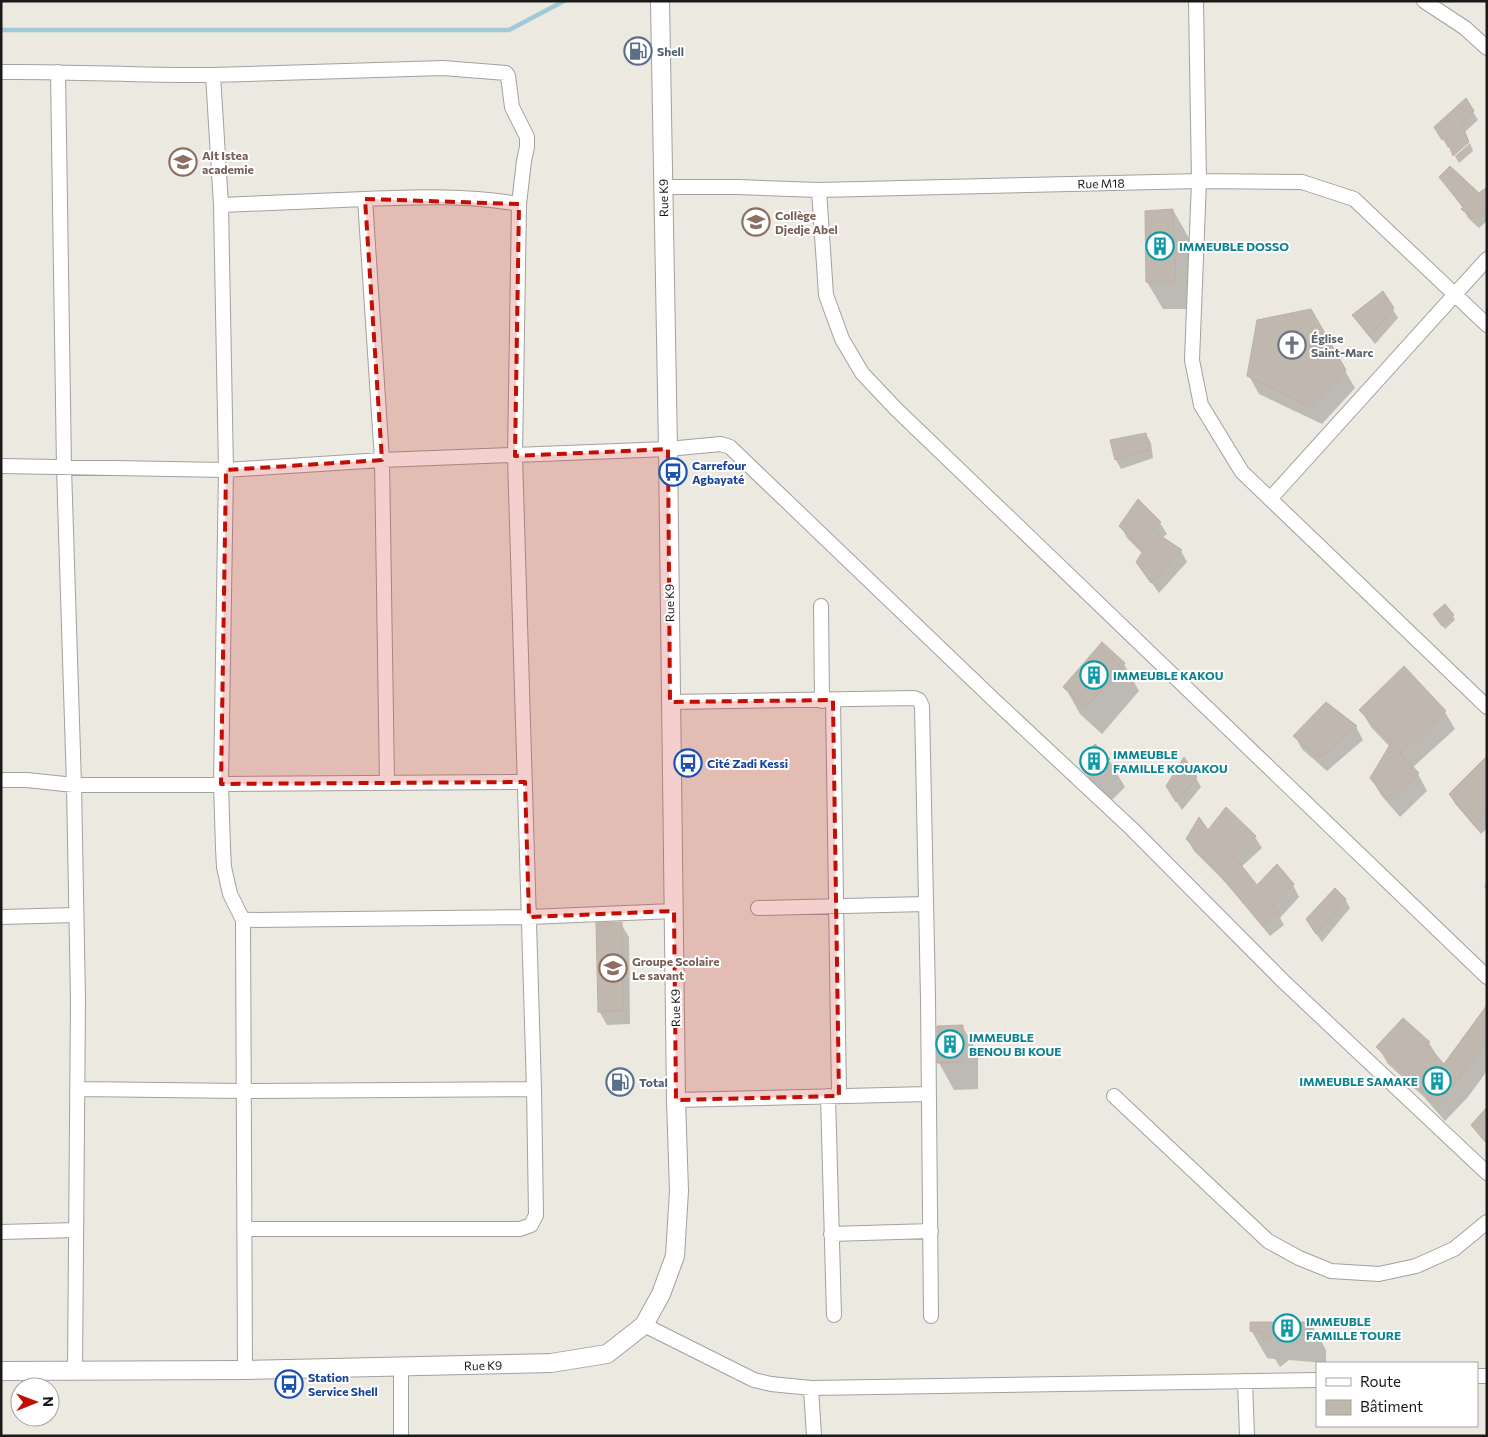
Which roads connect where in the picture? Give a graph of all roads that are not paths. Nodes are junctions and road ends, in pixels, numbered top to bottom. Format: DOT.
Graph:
graph roads {
  1 [pos="660,1"];
  2 [pos="1196,1"];
  3 [pos="1424,1"];
  4 [pos="1487,48"];
  5 [pos="1,72"];
  6 [pos="58,72"];
  7 [pos="214,75"];
  8 [pos="1199,181"];
  9 [pos="663,187"];
  10 [pos="819,190"];
  11 [pos="365,199"];
  12 [pos="519,204"];
  13 [pos="221,205"];
  14 [pos="1487,259"];
  15 [pos="1455,295"];
  16 [pos="1487,325"];
  17 [pos="668,449"];
  18 [pos="515,456"];
  19 [pos="382,460"];
  20 [pos="1,466"];
  21 [pos="64,468"];
  22 [pos="226,470"];
  23 [pos="1270,499"];
  24 [pos="821,606"];
  25 [pos="828,700"];
  26 [pos="670,702"];
  27 [pos="1487,707"];
  28 [pos="1,780"];
  29 [pos="525,782"];
  30 [pos="387,783"];
  31 [pos="221,784"];
  32 [pos="74,785"];
  33 [pos="926,904"];
  34 [pos="836,907"];
  35 [pos="758,908"];
  36 [pos="674,911"];
  37 [pos="76,915"];
  38 [pos="1,917"];
  39 [pos="529,917"];
  40 [pos="242,920"];
  41 [pos="1487,977"];
  42 [pos="77,1089"];
  43 [pos="534,1089"];
  44 [pos="244,1091"];
  45 [pos="929,1094"];
  46 [pos="834,1096"];
  47 [pos="1114,1096"];
  48 [pos="676,1100"];
  49 [pos="1487,1173"];
  50 [pos="1487,1222"];
  51 [pos="244,1229"];
  52 [pos="76,1230"];
  53 [pos="931,1231"];
  54 [pos="1,1232"];
  55 [pos="831,1234"];
  56 [pos="834,1315"];
  57 [pos="931,1316"];
  58 [pos="644,1325"];
  59 [pos="401,1367"];
  60 [pos="245,1370"];
  61 [pos="75,1371"];
  62 [pos="1,1372"];
  63 [pos="1316,1380"];
  64 [pos="1245,1382"];
  65 [pos="811,1388"];
  66 [pos="401,1436"];
  67 [pos="814,1436"];
  68 [pos="1247,1436"];
  1 -- 9 [label="street, Rue K9"];
  2 -- 8 [label="street"];
  3 -- 4 [label="street"];
  5 -- 6 [label="street"];
  6 -- 7 [label="street"];
  6 -- 21 [label="street"];
  7 -- 12 [label="street"];
  7 -- 13 [label="street"];
  8 -- 10 [label="street, Rue M18"];
  8 -- 15 [label="street, Rue M18"];
  8 -- 23 [label="street"];
  9 -- 10 [label="street, Rue M18"];
  9 -- 17 [label="street, Rue K9"];
  10 -- 41 [label="street"];
  11 -- 12 [label="street"];
  11 -- 13 [label="street"];
  11 -- 19 [label="street"];
  12 -- 18 [label="street"];
  13 -- 22 [label="street"];
  14 -- 15 [label="street"];
  15 -- 16 [label="street, Rue M18"];
  15 -- 23 [label="street"];
  17 -- 18 [label="street"];
  17 -- 26 [label="street, Rue K9"];
  17 -- 49 [label="street"];
  18 -- 19 [label="street"];
  18 -- 29 [label="street"];
  19 -- 22 [label="street"];
  19 -- 30 [label="street"];
  20 -- 21 [label="street"];
  21 -- 22 [label="street"];
  21 -- 32 [label="street"];
  22 -- 31 [label="street"];
  23 -- 27 [label="street"];
  24 -- 25 [label="street"];
  25 -- 26 [label="street"];
  25 -- 33 [label="street"];
  25 -- 34 [label="street"];
  26 -- 36 [label="street, Rue K9"];
  28 -- 32 [label="street"];
  29 -- 30 [label="street"];
  29 -- 39 [label="street"];
  30 -- 31 [label="street"];
  31 -- 32 [label="street"];
  31 -- 40 [label="street"];
  32 -- 37 [label="street"];
  33 -- 34 [label="street"];
  33 -- 45 [label="street"];
  34 -- 35 [label="street"];
  34 -- 46 [label="street"];
  36 -- 39 [label="street"];
  36 -- 48 [label="street, Rue K9"];
  37 -- 38 [label="street"];
  37 -- 42 [label="street"];
  39 -- 40 [label="street"];
  39 -- 43 [label="street"];
  40 -- 44 [label="street"];
  42 -- 44 [label="street"];
  42 -- 52 [label="street"];
  43 -- 44 [label="street"];
  43 -- 51 [label="street"];
  44 -- 51 [label="street"];
  45 -- 46 [label="street"];
  45 -- 53 [label="street"];
  46 -- 48 [label="street"];
  46 -- 55 [label="street"];
  47 -- 50 [label="street"];
  48 -- 58 [label="street, Rue K9"];
  51 -- 60 [label="street"];
  52 -- 54 [label="street"];
  52 -- 61 [label="street"];
  53 -- 55 [label="street"];
  53 -- 57 [label="street"];
  55 -- 56 [label="street"];
  58 -- 59 [label="street, Rue K9"];
  58 -- 65 [label="street"];
  59 -- 60 [label="street, Rue K9"];
  59 -- 66 [label="street"];
  60 -- 61 [label="street, Rue K9"];
  61 -- 62 [label="street, Rue K9"];
  63 -- 64 [label="street"];
  64 -- 65 [label="street"];
  64 -- 68 [label="street"];
  65 -- 67 [label="street"];
}
